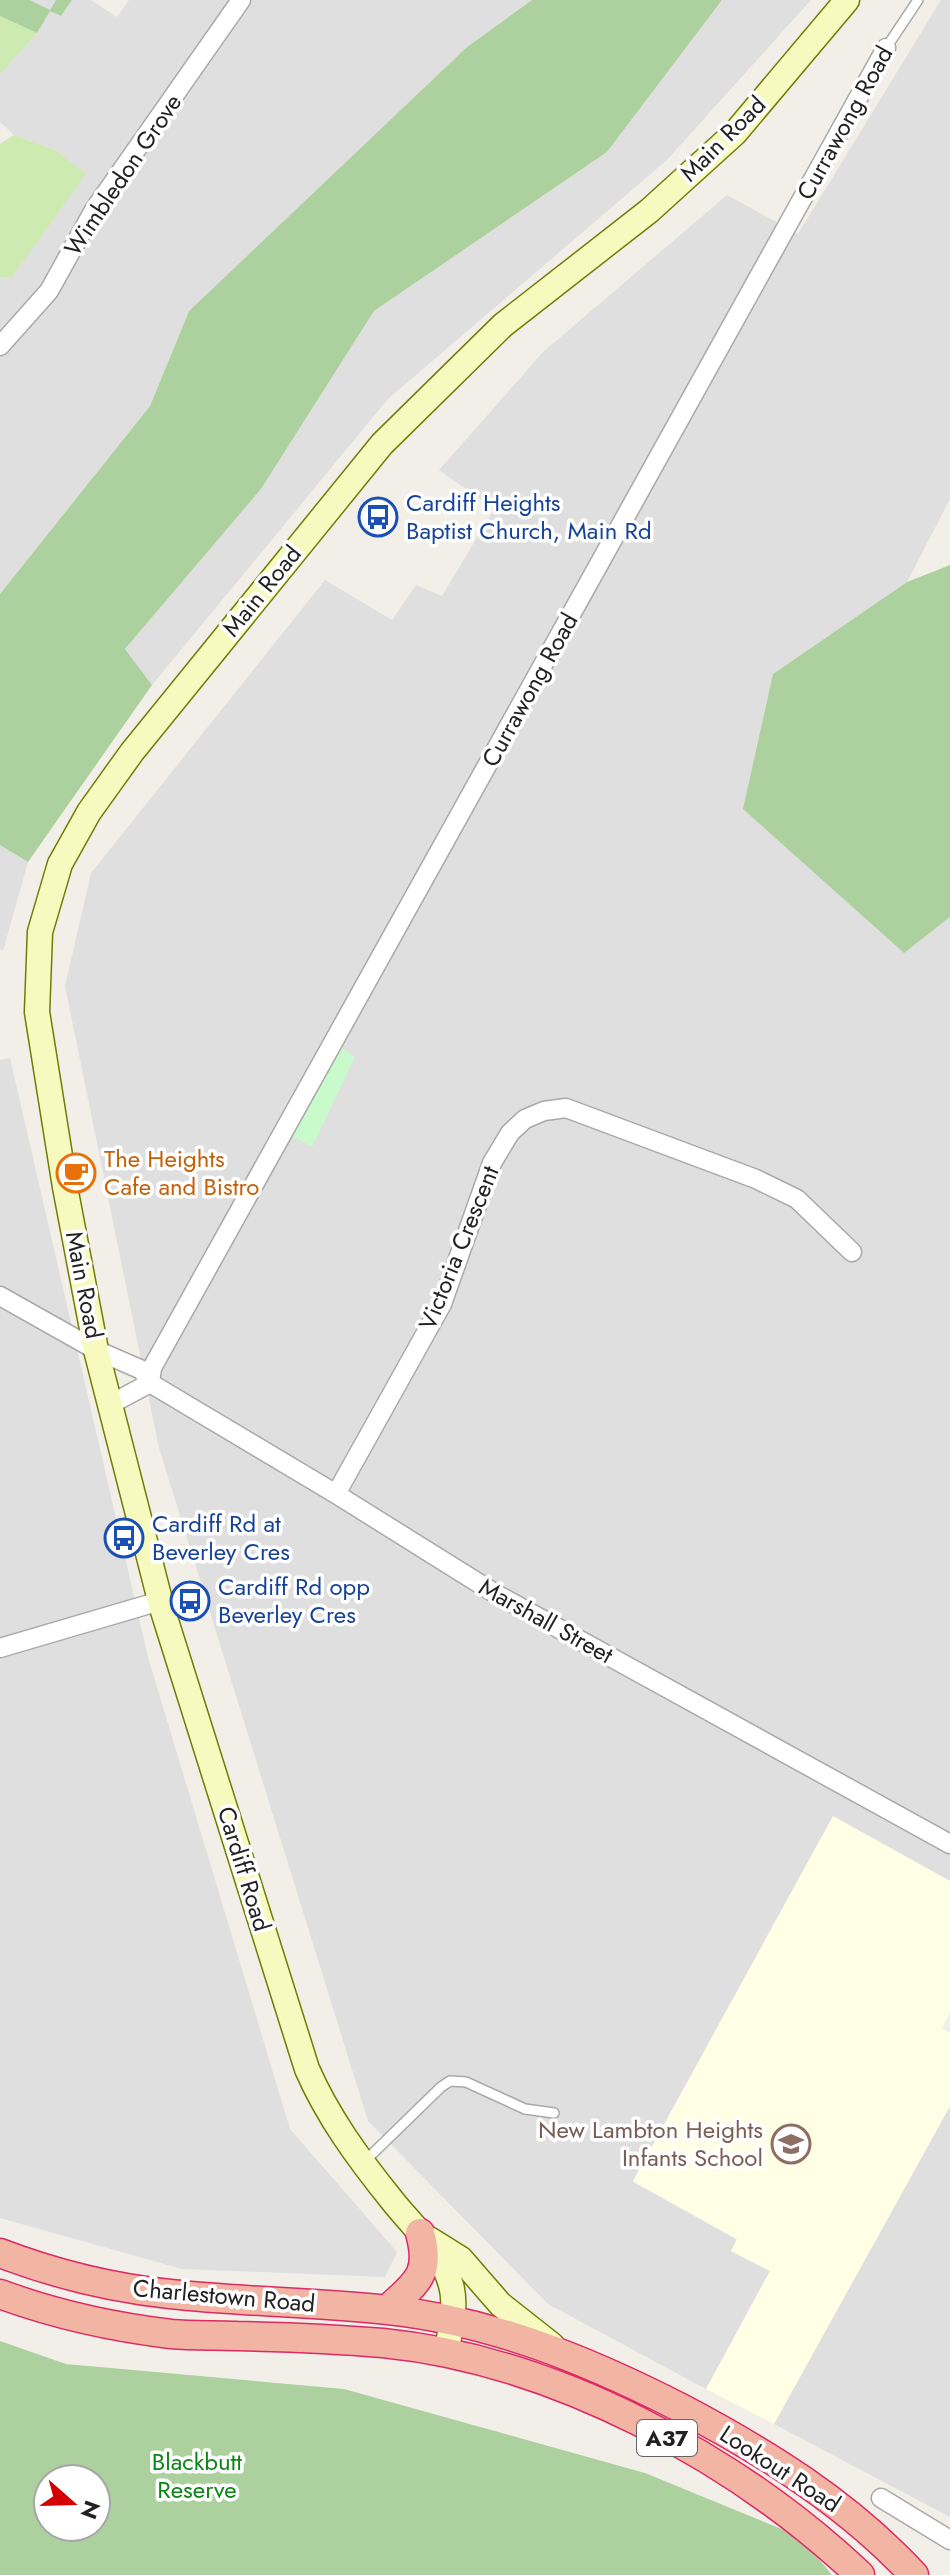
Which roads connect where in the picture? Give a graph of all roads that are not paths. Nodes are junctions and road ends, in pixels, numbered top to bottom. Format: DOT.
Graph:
graph roads {
  1 [pos="241,0"];
  2 [pos="847,0"];
  3 [pos="918,0"];
  4 [pos="886,48"];
  5 [pos="0,346"];
  6 [pos="852,1252"];
  7 [pos="0,1296"];
  8 [pos="96,1350"];
  9 [pos="150,1383"];
  10 [pos="111,1404"];
  11 [pos="336,1494"];
  12 [pos="160,1601"];
  13 [pos="0,1648"];
  14 [pos="950,1844"];
  15 [pos="554,2113"];
  16 [pos="363,2163"];
  17 [pos="420,2233"];
  18 [pos="0,2253"];
  19 [pos="0,2294"];
  20 [pos="387,2310"];
  21 [pos="452,2320"];
  22 [pos="446,2353"];
  23 [pos="568,2355"];
  24 [pos="881,2498"];
  25 [pos="950,2540"];
  26 [pos="860,2575"];
  27 [pos="914,2575"];
  1 -- 5 [label="street, Wimbledon Grove"];
  2 -- 8 [label="main road, Main Road"];
  3 -- 4 [label="lane, Currawong Road"];
  4 -- 9 [label="street, Currawong Road"];
  6 -- 11 [label="street, Victoria Crescent"];
  7 -- 8 [label="street, Marshall Street"];
  8 -- 9 [label="street, Marshall Street"];
  8 -- 10 [label="main road, Cardiff Road"];
  9 -- 10 [label="street"];
  9 -- 11 [label="street, Marshall Street"];
  10 -- 12 [label="main road, Cardiff Road"];
  11 -- 14 [label="street, Marshall Street"];
  12 -- 13 [label="street"];
  12 -- 16 [label="main road, Cardiff Road"];
  15 -- 16 [label="lane"];
  16 -- 17 [label="main road, Cardiff Road"];
  17 -- 20 [label="highway"];
  17 -- 21 [label="main road, Cardiff Road"];
  17 -- 23 [label="main road"];
  18 -- 20 [label="highway, Charlestown Road / A37"];
  19 -- 22 [label="highway, Charlestown Road / A37"];
  20 -- 21 [label="highway, Charlestown Road / A37"];
  21 -- 22 [label="main road, Cardiff Road"];
  21 -- 23 [label="highway, Lookout Road / A37"];
  22 -- 26 [label="highway, Lookout Road / A37"];
  23 -- 27 [label="highway, Lookout Road / A37"];
  24 -- 25 [label="street, Lookout Road"];
}
